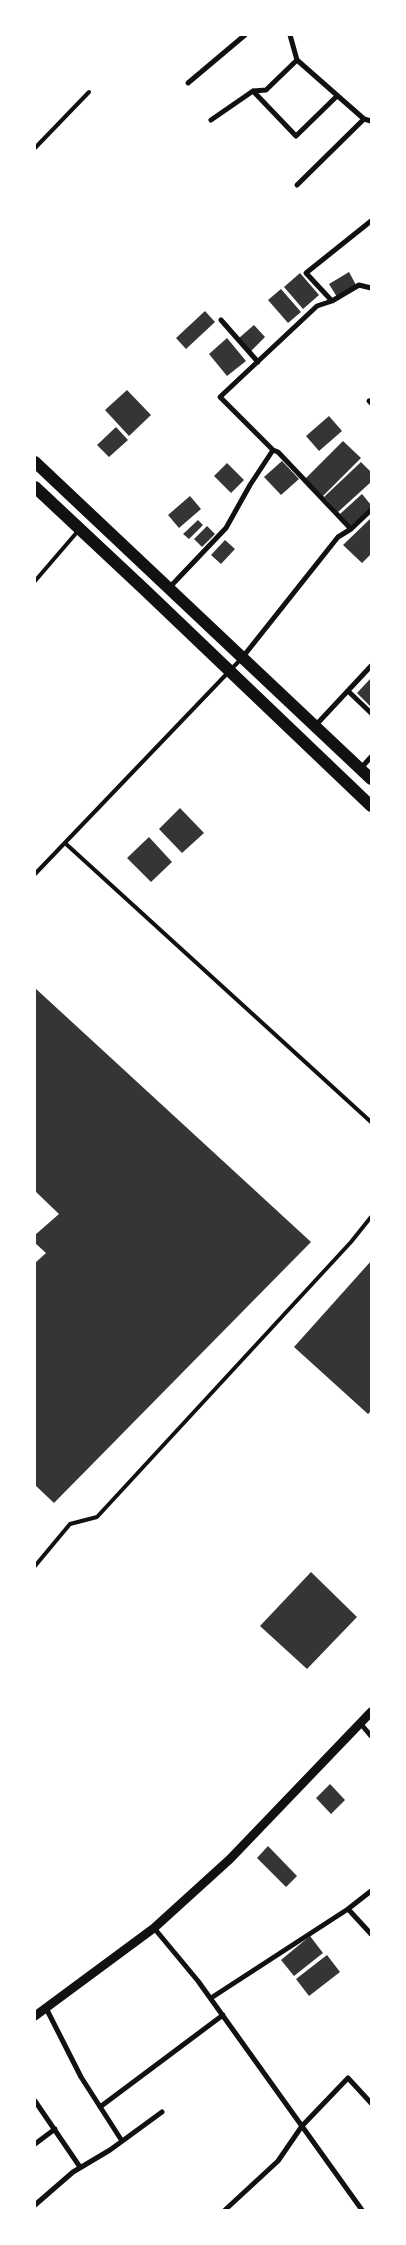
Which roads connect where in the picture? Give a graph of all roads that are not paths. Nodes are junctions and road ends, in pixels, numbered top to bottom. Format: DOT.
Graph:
graph roads {
  1 [pos="245,35"];
  2 [pos="290,35"];
  3 [pos="297,60"];
  4 [pos="188,82"];
  5 [pos="253,91"];
  6 [pos="89,92"];
  7 [pos="337,96"];
  8 [pos="364,119"];
  9 [pos="211,120"];
  10 [pos="371,121"];
  11 [pos="35,148"];
  12 [pos="297,185"];
  13 [pos="371,221"];
  14 [pos="371,288"];
  15 [pos="332,301"];
  16 [pos="221,320"];
  17 [pos="258,362"];
  18 [pos="273,450"];
  19 [pos="35,462"];
  20 [pos="35,488"];
  21 [pos="371,510"];
  22 [pos="80,529"];
  23 [pos="351,530"];
  24 [pos="35,581"];
  25 [pos="169,588"];
  26 [pos="241,658"];
  27 [pos="371,666"];
  28 [pos="229,671"];
  29 [pos="348,691"];
  30 [pos="371,713"];
  31 [pos="315,726"];
  32 [pos="371,757"];
  33 [pos="360,769"];
  34 [pos="371,779"];
  35 [pos="371,806"];
  36 [pos="65,843"];
  37 [pos="35,874"];
  38 [pos="371,1122"];
  39 [pos="371,1217"];
  40 [pos="35,1566"];
  41 [pos="371,1712"];
  42 [pos="360,1723"];
  43 [pos="371,1736"];
  44 [pos="371,1890"];
  45 [pos="348,1909"];
  46 [pos="154,1928"];
  47 [pos="371,1934"];
  48 [pos="211,1998"];
  49 [pos="46,2008"];
  50 [pos="223,2015"];
  51 [pos="35,2016"];
  52 [pos="35,2101"];
  53 [pos="371,2103"];
  54 [pos="100,2107"];
  55 [pos="162,2112"];
  56 [pos="302,2126"];
  57 [pos="54,2129"];
  58 [pos="122,2141"];
  59 [pos="35,2144"];
  60 [pos="80,2167"];
  61 [pos="35,2205"];
  62 [pos="228,2209"];
  63 [pos="362,2210"];
  1 -- 4 [label="street"];
  2 -- 3 [label="street"];
  3 -- 5 [label="street"];
  3 -- 7 [label="street"];
  5 -- 7 [label="street"];
  5 -- 9 [label="street"];
  6 -- 11 [label="lane"];
  7 -- 8 [label="street"];
  8 -- 10 [label="street"];
  8 -- 12 [label="street"];
  13 -- 15 [label="street"];
  14 -- 15 [label="street"];
  15 -- 17 [label="street"];
  16 -- 17 [label="street"];
  17 -- 18 [label="street"];
  18 -- 23 [label="street"];
  18 -- 25 [label="street"];
  19 -- 25 [label="main road"];
  20 -- 22 [label="main road"];
  21 -- 23 [label="street"];
  22 -- 24 [label="lane"];
  22 -- 28 [label="main road"];
  23 -- 26 [label="street"];
  25 -- 26 [label="main road"];
  26 -- 28 [label="lane"];
  26 -- 31 [label="main road"];
  27 -- 29 [label="street"];
  28 -- 35 [label="main road"];
  28 -- 36 [label="lane"];
  29 -- 30 [label="street"];
  29 -- 31 [label="street"];
  31 -- 33 [label="main road"];
  32 -- 33 [label="street"];
  33 -- 34 [label="main road"];
  36 -- 37 [label="lane"];
  36 -- 38 [label="lane"];
  39 -- 40 [label="lane"];
  41 -- 42 [label="street"];
  42 -- 43 [label="street"];
  42 -- 46 [label="street"];
  44 -- 45 [label="street"];
  45 -- 47 [label="street"];
  45 -- 48 [label="street"];
  46 -- 48 [label="street"];
  46 -- 49 [label="street"];
  48 -- 50 [label="street"];
  49 -- 51 [label="street"];
  49 -- 54 [label="street"];
  50 -- 54 [label="street"];
  50 -- 56 [label="street"];
  52 -- 57 [label="street"];
  53 -- 56 [label="street"];
  54 -- 58 [label="street"];
  55 -- 58 [label="street"];
  56 -- 62 [label="street"];
  56 -- 63 [label="street"];
  57 -- 59 [label="street"];
  57 -- 60 [label="street"];
  58 -- 60 [label="street"];
  60 -- 61 [label="street"];
}
